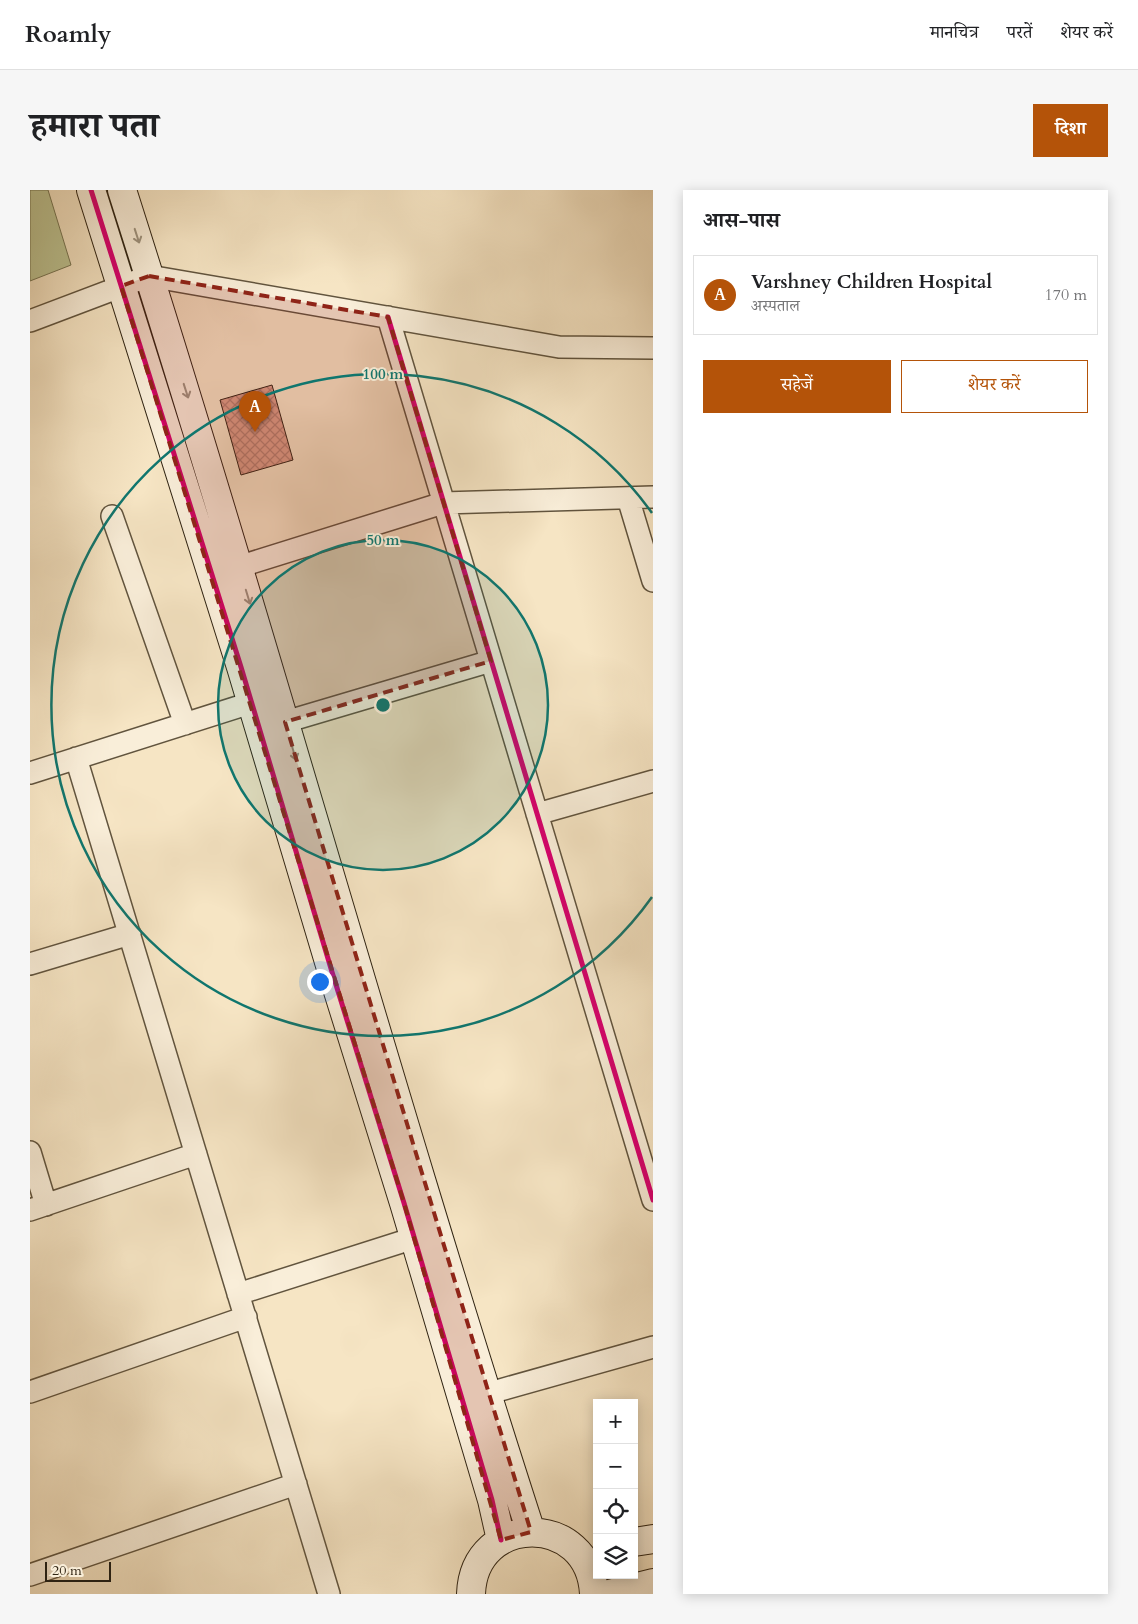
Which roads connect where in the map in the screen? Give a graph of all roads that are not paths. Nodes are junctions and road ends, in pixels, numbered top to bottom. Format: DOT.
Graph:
graph roads {
  1 [pos="91,190"];
  2 [pos="122,190"];
  3 [pos="149,276"];
  4 [pos="121,286"];
  5 [pos="388,317"];
  6 [pos="30,321"];
  7 [pos="653,348"];
  8 [pos="653,497"];
  9 [pos="628,498"];
  10 [pos="443,503"];
  11 [pos="112,516"];
  12 [pos="238,567"];
  13 [pos="653,581"];
  14 [pos="491,661"];
  15 [pos="264,699"];
  16 [pos="285,722"];
  17 [pos="185,724"];
  18 [pos="76,758"];
  19 [pos="30,773"];
  20 [pos="653,780"];
  21 [pos="537,814"];
  22 [pos="130,934"];
  23 [pos="30,964"];
  24 [pos="646,1148"];
  25 [pos="30,1152"];
  26 [pos="196,1154"];
  27 [pos="653,1200"];
  28 [pos="38,1208"];
  29 [pos="414,1238"];
  30 [pos="238,1294"];
  31 [pos="246,1317"];
  32 [pos="653,1347"];
  33 [pos="30,1392"];
  34 [pos="486,1394"];
  35 [pos="296,1484"];
  36 [pos="531,1532"];
  37 [pos="653,1538"];
  38 [pos="501,1540"];
  39 [pos="638,1541"];
  40 [pos="588,1552"];
  41 [pos="30,1575"];
  42 [pos="653,1584"];
  43 [pos="329,1594"];
  44 [pos="471,1594"];
  45 [pos="594,1594"];
  46 [pos="609,1594"];
  1 -- 4 [label="street"];
  2 -- 3 [label="street, one-way"];
  3 -- 4 [label="street"];
  3 -- 5 [label="street"];
  3 -- 12 [label="street, one-way"];
  4 -- 6 [label="street"];
  4 -- 15 [label="street"];
  5 -- 7 [label="street"];
  5 -- 10 [label="street"];
  8 -- 9 [label="street"];
  9 -- 10 [label="street"];
  9 -- 13 [label="street"];
  10 -- 12 [label="street"];
  10 -- 14 [label="street"];
  11 -- 17 [label="street"];
  12 -- 15 [label="street, one-way"];
  14 -- 16 [label="street"];
  14 -- 21 [label="street"];
  15 -- 16 [label="street"];
  15 -- 17 [label="street"];
  15 -- 29 [label="street"];
  16 -- 34 [label="street, one-way"];
  17 -- 18 [label="street"];
  18 -- 19 [label="street"];
  18 -- 22 [label="street"];
  20 -- 21 [label="street"];
  21 -- 24 [label="street"];
  22 -- 23 [label="street"];
  22 -- 26 [label="street"];
  24 -- 27 [label="street"];
  25 -- 28 [label="street"];
  26 -- 28 [label="street"];
  26 -- 30 [label="street"];
  29 -- 30 [label="street"];
  29 -- 38 [label="street"];
  30 -- 31 [label="street"];
  31 -- 33 [label="street"];
  31 -- 35 [label="street"];
  32 -- 34 [label="street"];
  34 -- 36 [label="street"];
  35 -- 41 [label="street"];
  35 -- 43 [label="street"];
  36 -- 38 [label="street"];
  36 -- 40 [label="street"];
  37 -- 39 [label="street"];
  38 -- 44 [label="street"];
  40 -- 45 [label="street"];
  42 -- 46 [label="street"];
}
